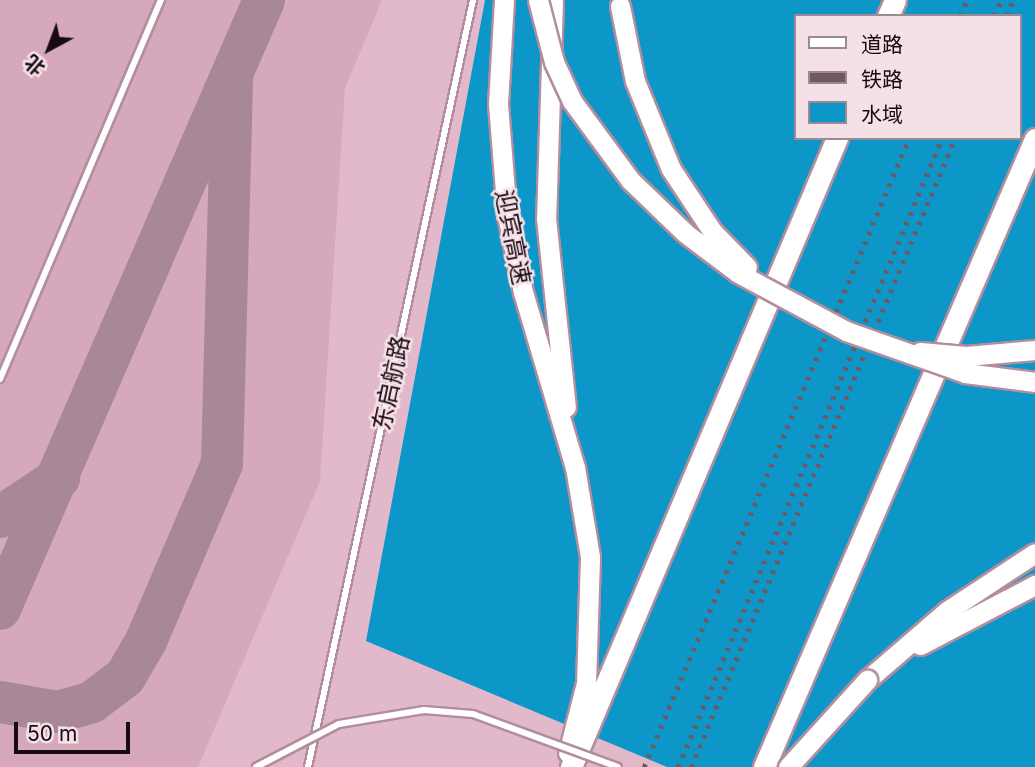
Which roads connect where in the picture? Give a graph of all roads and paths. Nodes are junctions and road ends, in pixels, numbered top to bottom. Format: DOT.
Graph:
graph roads {
  1 [pos="161,0"];
  2 [pos="473,0"];
  3 [pos="504,0"];
  4 [pos="538,0"];
  5 [pos="553,0"];
  6 [pos="619,0"];
  7 [pos="1035,139"];
  8 [pos="836,140"];
  9 [pos="803,310"];
  10 [pos="888,347"];
  11 [pos="1035,350"];
  12 [pos="0,379"];
  13 [pos="1035,382"];
  14 [pos="575,467"];
  15 [pos="1035,553"];
  16 [pos="1035,585"];
  17 [pos="867,680"];
  18 [pos="256,767"];
  19 [pos="308,767"];
  20 [pos="564,767"];
  21 [pos="571,767"];
  22 [pos="618,767"];
  23 [pos="764,767"];
  24 [pos="788,767"];
  1 -- 12 [label="lane"];
  2 -- 19 [label="lane, 东启航路"];
  3 -- 14 [label="main road, 迎宾高速"];
  4 -- 9 [label="main road, bridge"];
  5 -- 14 [label="main road, 迎宾高速, bridge"];
  6 -- 9 [label="main road, bridge"];
  7 -- 23 [label="highway, bridge"];
  8 -- 21 [label="highway, bridge"];
  9 -- 10 [label="main road, bridge"];
  10 -- 11 [label="main road, bridge"];
  10 -- 13 [label="main road, bridge"];
  14 -- 20 [label="main road, 迎宾高速"];
  15 -- 17 [label="main road"];
  16 -- 17 [label="main road"];
  17 -- 24 [label="main road, bridge"];
  18 -- 22 [label="lane, bridge"];
}
